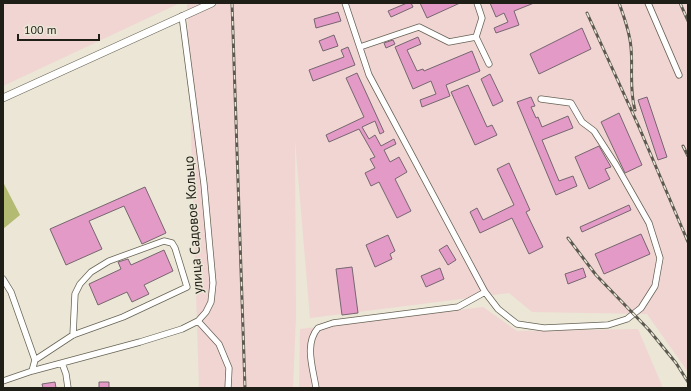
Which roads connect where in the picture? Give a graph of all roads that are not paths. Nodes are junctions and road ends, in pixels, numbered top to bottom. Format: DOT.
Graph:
graph roads {
  1 [pos="212,3"];
  2 [pos="345,3"];
  3 [pos="476,3"];
  4 [pos="648,3"];
  5 [pos="182,16"];
  6 [pos="476,37"];
  7 [pos="360,47"];
  8 [pos="489,64"];
  9 [pos="679,75"];
  10 [pos="3,98"];
  11 [pos="541,99"];
  12 [pos="3,279"];
  13 [pos="485,292"];
  14 [pos="198,321"];
  15 [pos="73,335"];
  16 [pos="35,360"];
  17 [pos="62,363"];
  18 [pos="32,371"];
  19 [pos="3,381"];
  20 [pos="68,388"];
  21 [pos="228,388"];
  22 [pos="316,388"];
  1 -- 5 [label="main road"];
  2 -- 7 [label="street"];
  3 -- 6 [label="street"];
  4 -- 9 [label="street"];
  5 -- 10 [label="main road"];
  5 -- 14 [label="street, улица Садовое Кольцо"];
  6 -- 7 [label="street"];
  6 -- 8 [label="street"];
  7 -- 13 [label="street"];
  11 -- 13 [label="street"];
  12 -- 16 [label="street"];
  13 -- 22 [label="street"];
  14 -- 17 [label="street, улица Садовое Кольцо"];
  14 -- 21 [label="street"];
  15 -- 15 [label="street"];
  15 -- 16 [label="street"];
  16 -- 18 [label="street"];
  17 -- 18 [label="street, улица Садовое Кольцо"];
  17 -- 20 [label="street"];
  18 -- 19 [label="street, улица Садовое Кольцо"];
}
